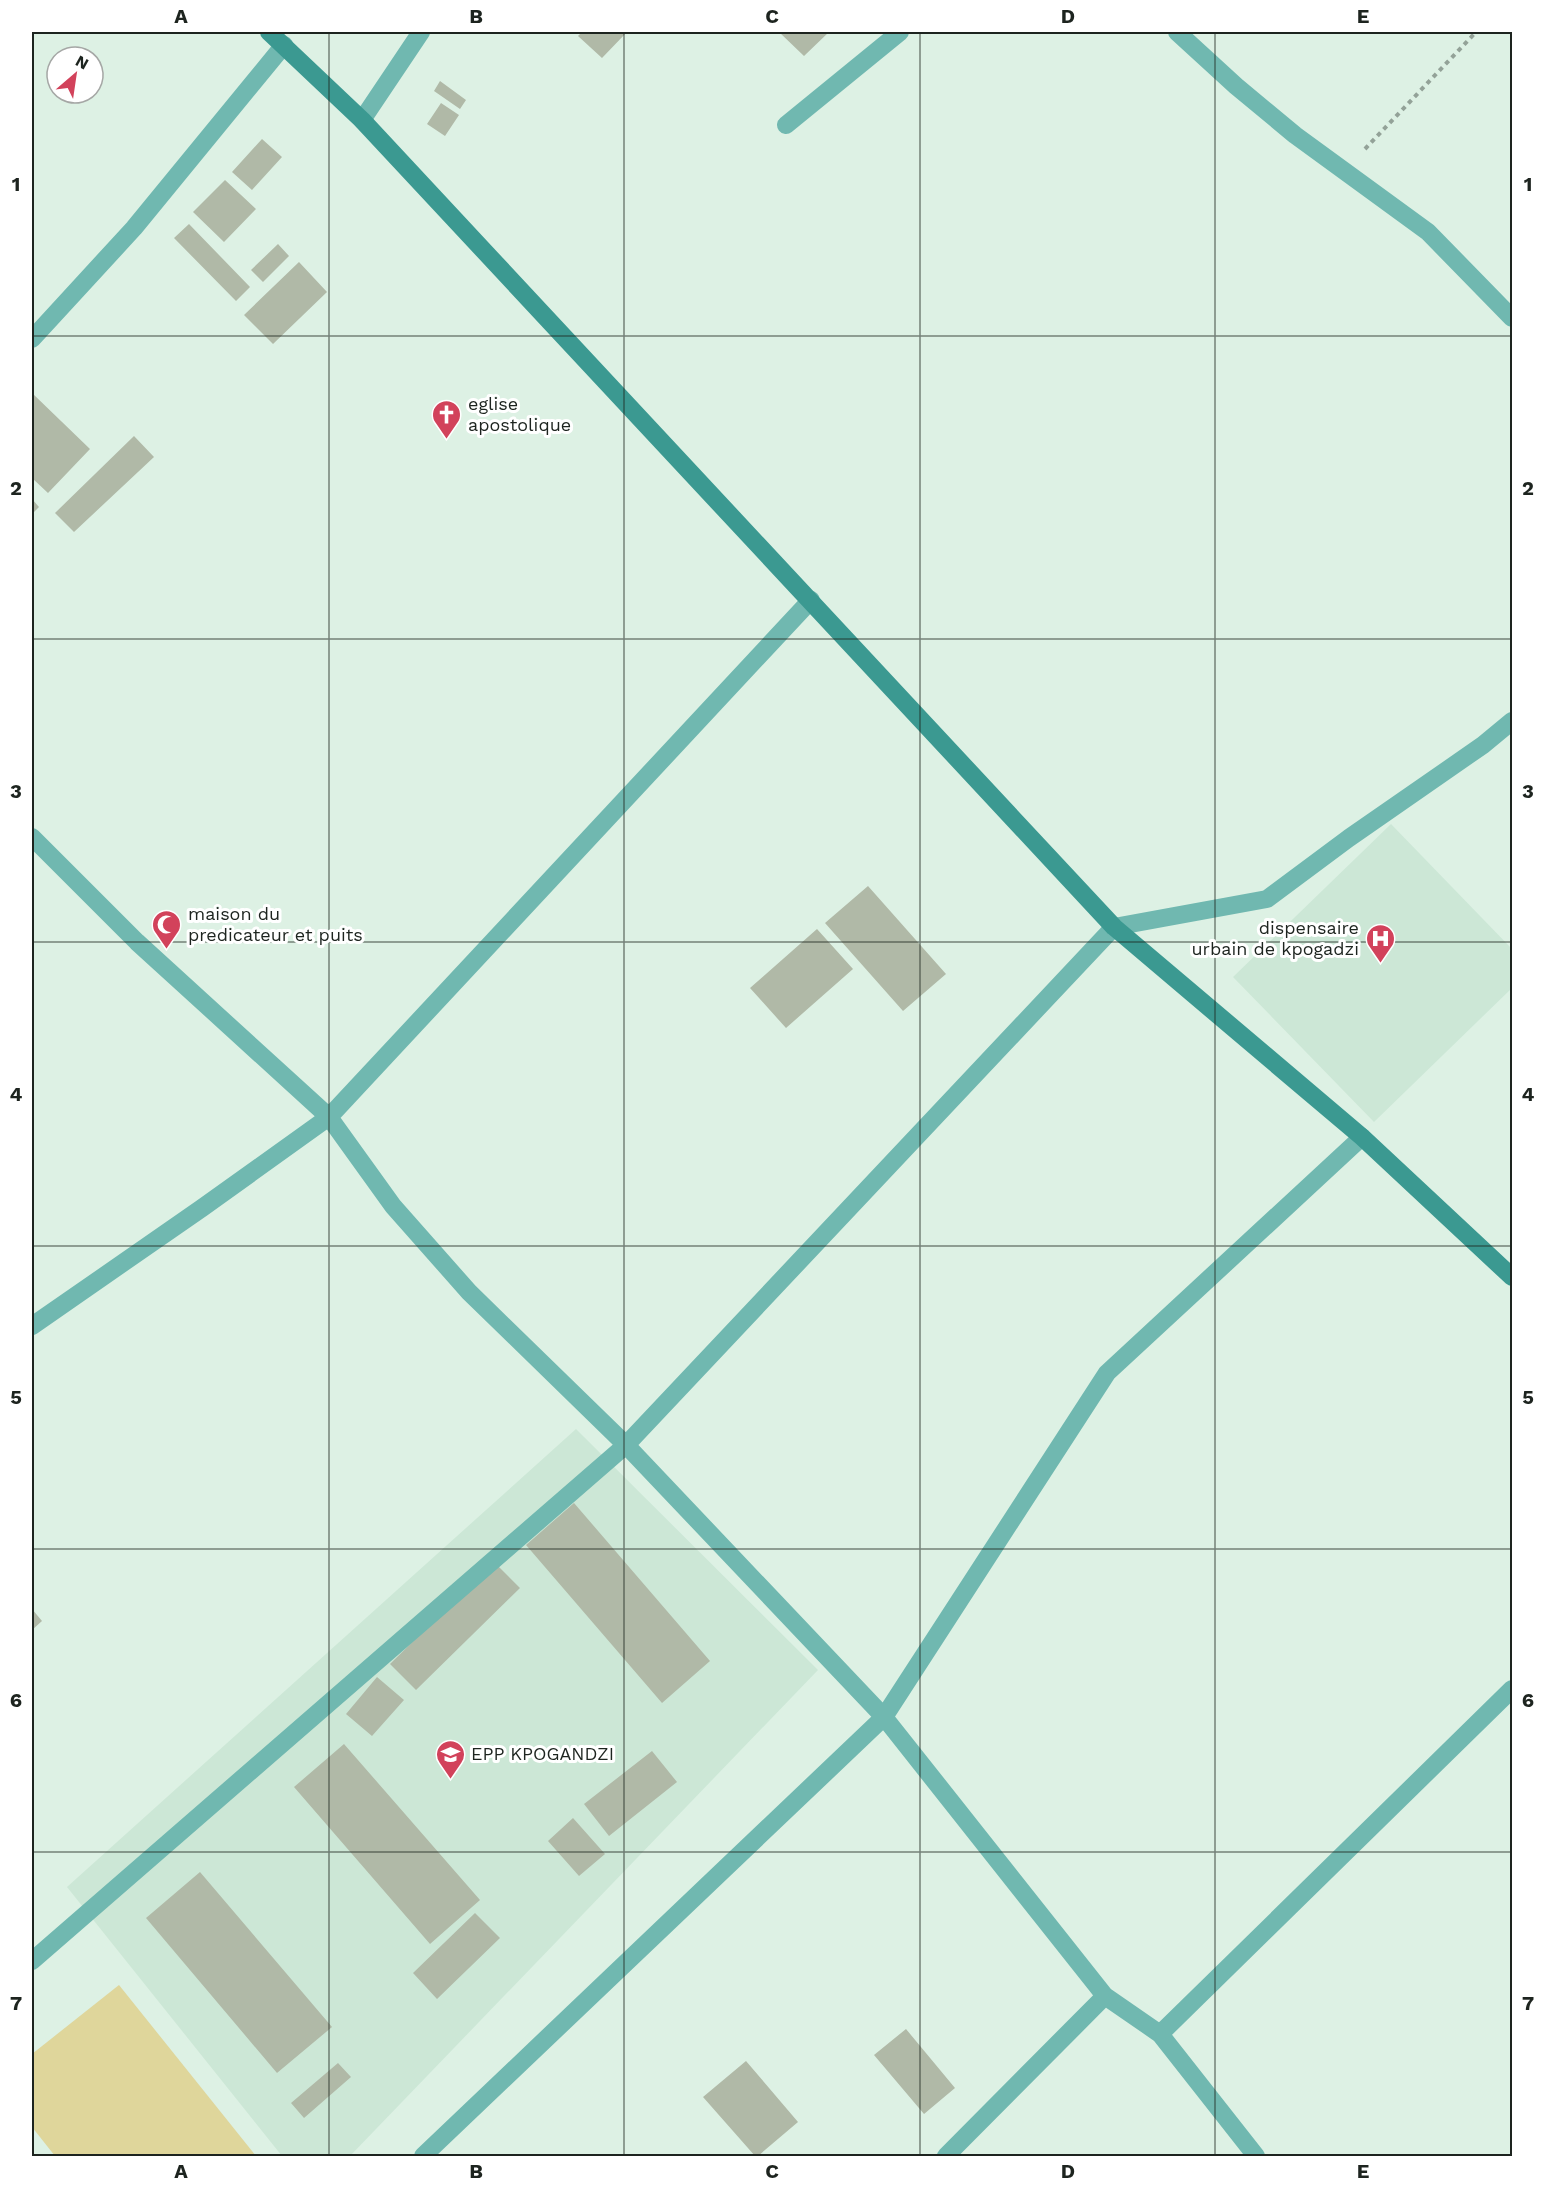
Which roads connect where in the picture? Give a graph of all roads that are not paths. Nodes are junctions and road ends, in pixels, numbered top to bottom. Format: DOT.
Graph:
graph roads {
  1 [pos="269,32"];
  2 [pos="421,32"];
  3 [pos="900,32"];
  4 [pos="1177,32"];
  5 [pos="284,45"];
  6 [pos="362,120"];
  7 [pos="786,125"];
  8 [pos="1512,318"];
  9 [pos="32,339"];
  10 [pos="811,600"];
  11 [pos="1512,721"];
  12 [pos="32,837"];
  13 [pos="1114,927"];
  14 [pos="329,1117"];
  15 [pos="1362,1137"];
  16 [pos="1512,1277"];
  17 [pos="32,1326"];
  18 [pos="626,1445"];
  19 [pos="1512,1689"];
  20 [pos="884,1717"];
  21 [pos="35,1951"];
  22 [pos="1105,1996"];
  23 [pos="1160,2034"];
  24 [pos="423,2157"];
  25 [pos="946,2157"];
  26 [pos="1256,2157"];
  1 -- 5 [label="street"];
  2 -- 6 [label="street"];
  3 -- 7 [label="street"];
  4 -- 8 [label="street"];
  5 -- 6 [label="street"];
  5 -- 9 [label="street"];
  6 -- 10 [label="street"];
  10 -- 13 [label="street"];
  10 -- 14 [label="street"];
  11 -- 13 [label="street"];
  12 -- 14 [label="street"];
  13 -- 15 [label="street"];
  13 -- 18 [label="street"];
  14 -- 17 [label="street"];
  14 -- 18 [label="street"];
  15 -- 16 [label="street"];
  15 -- 20 [label="street"];
  18 -- 20 [label="street"];
  18 -- 21 [label="street"];
  19 -- 23 [label="street"];
  20 -- 22 [label="street"];
  20 -- 24 [label="street"];
  22 -- 23 [label="street"];
  22 -- 25 [label="street"];
  23 -- 26 [label="street"];
}
